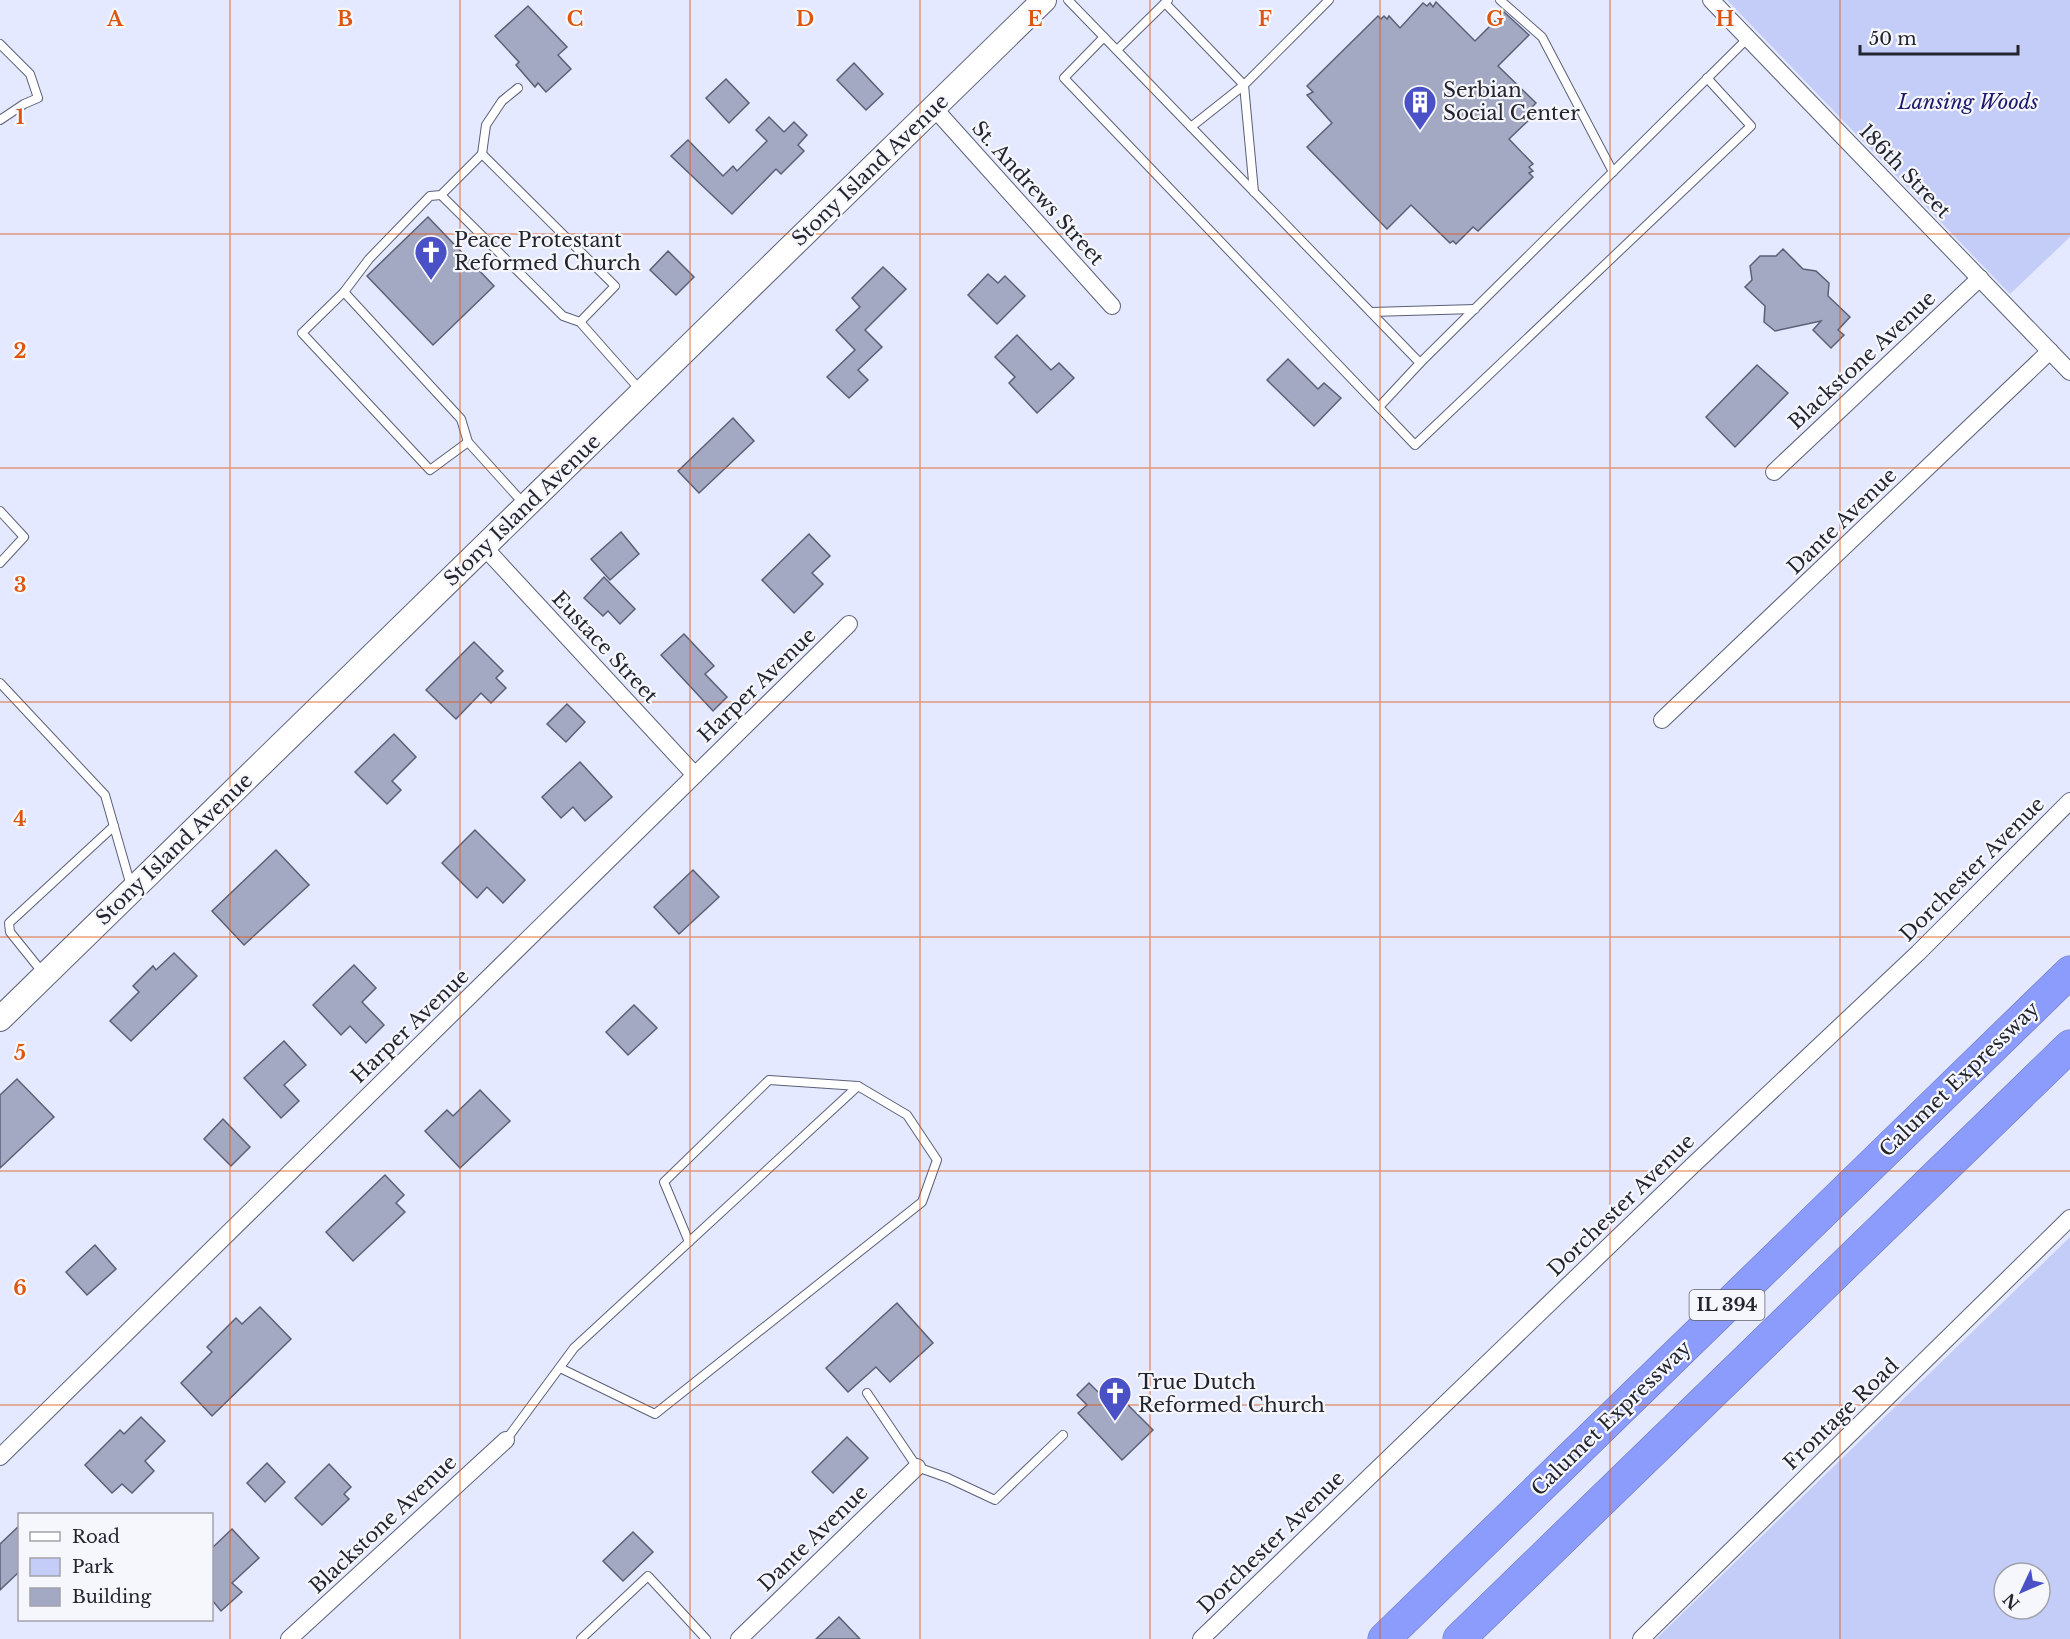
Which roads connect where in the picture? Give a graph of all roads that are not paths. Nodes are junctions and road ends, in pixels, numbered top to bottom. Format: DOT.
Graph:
graph roads {
  1 [pos="1044,0"];
  2 [pos="1068,0"];
  3 [pos="1329,0"];
  4 [pos="1500,0"];
  5 [pos="1711,0"];
  6 [pos="1167,1"];
  7 [pos="1104,37"];
  8 [pos="1748,38"];
  9 [pos="0,44"];
  10 [pos="1117,50"];
  11 [pos="1707,78"];
  12 [pos="1244,85"];
  13 [pos="518,88"];
  14 [pos="934,108"];
  15 [pos="0,120"];
  16 [pos="1191,127"];
  17 [pos="482,154"];
  18 [pos="1613,172"];
  19 [pos="1254,192"];
  20 [pos="441,195"];
  21 [pos="1980,278"];
  22 [pos="344,292"];
  23 [pos="1112,306"];
  24 [pos="1475,309"];
  25 [pos="1371,312"];
  26 [pos="580,322"];
  27 [pos="2050,351"];
  28 [pos="1420,363"];
  29 [pos="2070,372"];
  30 [pos="642,392"];
  31 [pos="1379,407"];
  32 [pos="468,442"];
  33 [pos="1773,472"];
  34 [pos="526,506"];
  35 [pos="0,512"];
  36 [pos="484,547"];
  37 [pos="0,563"];
  38 [pos="849,624"];
  39 [pos="0,682"];
  40 [pos="1662,720"];
  41 [pos="695,775"];
  42 [pos="2070,801"];
  43 [pos="114,826"];
  44 [pos="132,890"];
  45 [pos="2070,972"];
  46 [pos="45,975"];
  47 [pos="0,1019"];
  48 [pos="2070,1046"];
  49 [pos="858,1086"];
  50 [pos="2070,1218"];
  51 [pos="688,1242"];
  52 [pos="560,1368"];
  53 [pos="867,1393"];
  54 [pos="1063,1435"];
  55 [pos="506,1440"];
  56 [pos="0,1457"];
  57 [pos="917,1467"];
  58 [pos="289,1639"];
  59 [pos="581,1639"];
  60 [pos="706,1639"];
  61 [pos="739,1639"];
  62 [pos="1200,1639"];
  63 [pos="1384,1639"];
  64 [pos="1459,1639"];
  65 [pos="1641,1639"];
  1 -- 14 [label="street, Stony Island Avenue"];
  2 -- 7 [label="lane"];
  3 -- 12 [label="lane"];
  4 -- 18 [label="lane"];
  5 -- 8 [label="street, 186th Street"];
  6 -- 10 [label="lane"];
  6 -- 12 [label="lane"];
  7 -- 10 [label="lane"];
  7 -- 31 [label="lane"];
  8 -- 11 [label="lane"];
  8 -- 21 [label="street, 186th Street"];
  9 -- 15 [label="lane"];
  10 -- 16 [label="lane"];
  11 -- 18 [label="lane"];
  11 -- 31 [label="lane"];
  12 -- 16 [label="lane"];
  12 -- 19 [label="lane"];
  13 -- 17 [label="lane"];
  14 -- 23 [label="street, St. Andrews Street"];
  14 -- 30 [label="street, Stony Island Avenue"];
  16 -- 19 [label="lane"];
  17 -- 20 [label="lane"];
  17 -- 26 [label="lane"];
  18 -- 24 [label="lane"];
  19 -- 25 [label="lane"];
  20 -- 22 [label="lane"];
  20 -- 26 [label="lane"];
  21 -- 27 [label="street, 186th Street"];
  21 -- 33 [label="street, Blackstone Avenue"];
  22 -- 32 [label="lane"];
  22 -- 32 [label="lane"];
  24 -- 25 [label="lane"];
  24 -- 28 [label="lane"];
  25 -- 28 [label="lane"];
  26 -- 30 [label="lane"];
  27 -- 29 [label="street, 186th Street"];
  27 -- 40 [label="street, Dante Avenue"];
  28 -- 31 [label="lane"];
  30 -- 34 [label="street, Stony Island Avenue"];
  32 -- 34 [label="lane"];
  34 -- 36 [label="street, Stony Island Avenue"];
  35 -- 37 [label="lane"];
  36 -- 41 [label="street, Eustace Street"];
  36 -- 44 [label="street, Stony Island Avenue"];
  38 -- 41 [label="street, Harper Avenue"];
  39 -- 43 [label="lane"];
  41 -- 56 [label="street, Harper Avenue"];
  42 -- 62 [label="street, Dorchester Avenue"];
  43 -- 44 [label="lane"];
  43 -- 46 [label="lane"];
  44 -- 46 [label="street, Stony Island Avenue"];
  45 -- 63 [label="highway, Calumet Expressway / IL 394"];
  46 -- 47 [label="street, Stony Island Avenue"];
  48 -- 64 [label="highway, IL 394"];
  49 -- 51 [label="lane"];
  49 -- 51 [label="lane"];
  49 -- 52 [label="lane"];
  50 -- 65 [label="street, Frontage Road"];
  51 -- 52 [label="lane"];
  52 -- 55 [label="lane"];
  53 -- 57 [label="lane"];
  54 -- 57 [label="lane"];
  55 -- 58 [label="street, Blackstone Avenue"];
  57 -- 61 [label="street, Dante Avenue"];
  59 -- 60 [label="lane"];
}
